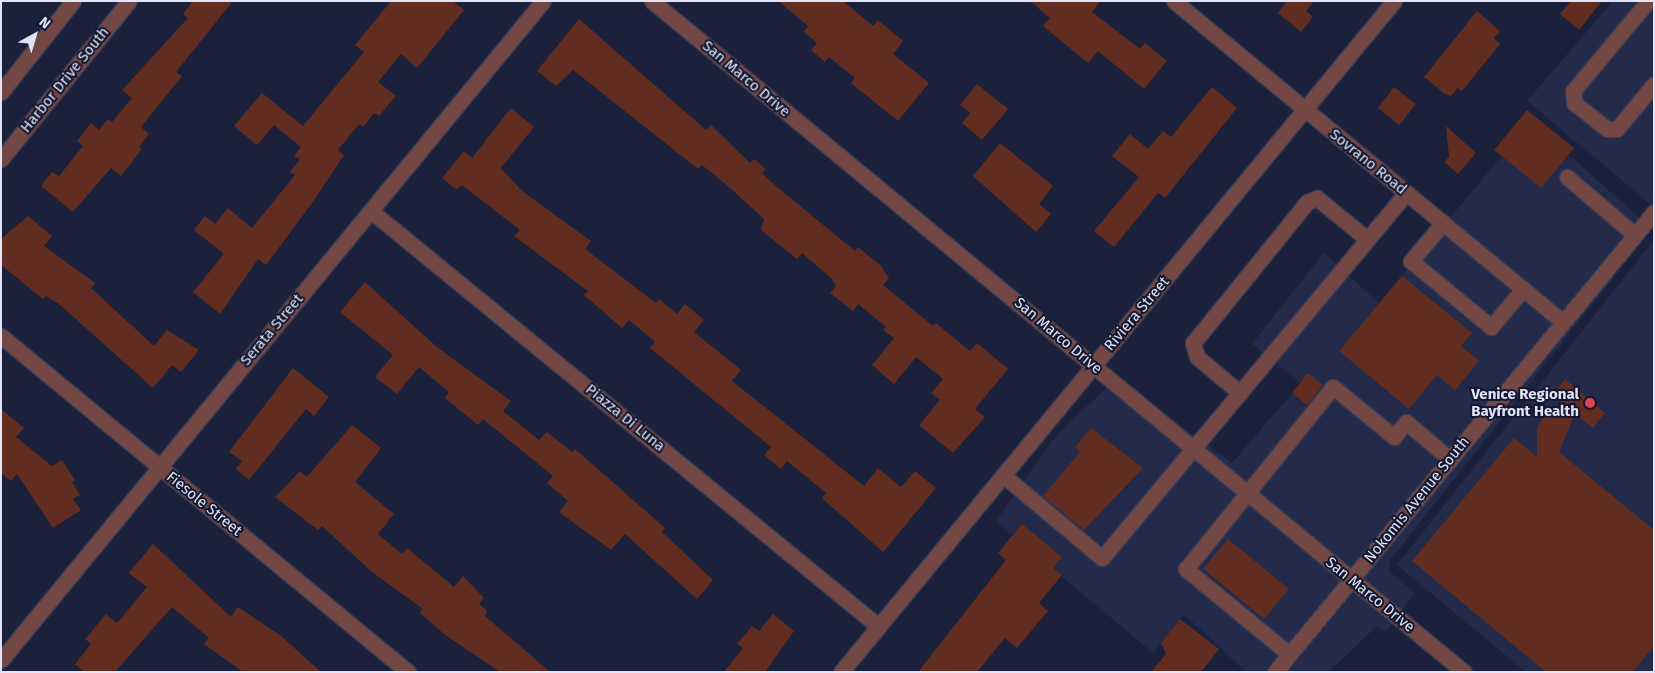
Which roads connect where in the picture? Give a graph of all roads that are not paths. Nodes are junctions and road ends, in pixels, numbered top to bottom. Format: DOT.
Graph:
graph roads {
  1 [pos="73,1"];
  2 [pos="129,1"];
  3 [pos="544,1"];
  4 [pos="652,1"];
  5 [pos="1174,1"];
  6 [pos="1394,1"];
  7 [pos="1648,1"];
  8 [pos="1654,84"];
  9 [pos="1,92"];
  10 [pos="1305,110"];
  11 [pos="1,159"];
  12 [pos="1567,177"];
  13 [pos="1406,193"];
  14 [pos="371,210"];
  15 [pos="1654,212"];
  16 [pos="1443,223"];
  17 [pos="1635,235"];
  18 [pos="1367,239"];
  19 [pos="1523,288"];
  20 [pos="1563,322"];
  21 [pos="1,336"];
  22 [pos="1094,366"];
  23 [pos="1240,393"];
  24 [pos="1194,448"];
  25 [pos="1450,459"];
  26 [pos="159,467"];
  27 [pos="1003,475"];
  28 [pos="1249,494"];
  29 [pos="1351,580"];
  30 [pos="878,626"];
  31 [pos="1290,654"];
  32 [pos="1,660"];
  33 [pos="408,672"];
  34 [pos="841,672"];
  35 [pos="1275,672"];
  36 [pos="1464,672"];
  1 -- 9 [label="street"];
  2 -- 11 [label="street, Harbor Drive South"];
  3 -- 14 [label="street, Serata Street"];
  4 -- 22 [label="street, San Marco Drive"];
  5 -- 10 [label="street, Sovrano Road"];
  6 -- 10 [label="street, Riviera Street"];
  7 -- 8 [label="street"];
  10 -- 13 [label="street, Sovrano Road"];
  10 -- 22 [label="street, Riviera Street"];
  12 -- 17 [label="street"];
  13 -- 16 [label="street, Sovrano Road"];
  13 -- 18 [label="street"];
  14 -- 26 [label="street, Serata Street"];
  14 -- 30 [label="street, Piazza Di Luna"];
  15 -- 17 [label="street, Nokomis Avenue South"];
  16 -- 19 [label="street, Sovrano Road"];
  16 -- 19 [label="street"];
  17 -- 20 [label="street, Nokomis Avenue South"];
  18 -- 23 [label="street"];
  18 -- 23 [label="street"];
  19 -- 20 [label="street, Sovrano Road"];
  20 -- 25 [label="street, Nokomis Avenue South"];
  21 -- 26 [label="street, Fiesole Street"];
  22 -- 24 [label="street, San Marco Drive"];
  22 -- 27 [label="street, Riviera Street"];
  23 -- 24 [label="street"];
  24 -- 27 [label="street"];
  24 -- 28 [label="street, San Marco Drive"];
  25 -- 28 [label="street"];
  25 -- 29 [label="street, Nokomis Avenue South"];
  26 -- 32 [label="street, Serata Street"];
  26 -- 33 [label="street, Fiesole Street"];
  27 -- 30 [label="street, Riviera Street"];
  28 -- 29 [label="street, San Marco Drive"];
  28 -- 31 [label="street"];
  29 -- 31 [label="street, Nokomis Avenue South"];
  29 -- 36 [label="street, San Marco Drive"];
  30 -- 34 [label="street, Riviera Street"];
  31 -- 35 [label="street, Nokomis Avenue South"];
}
